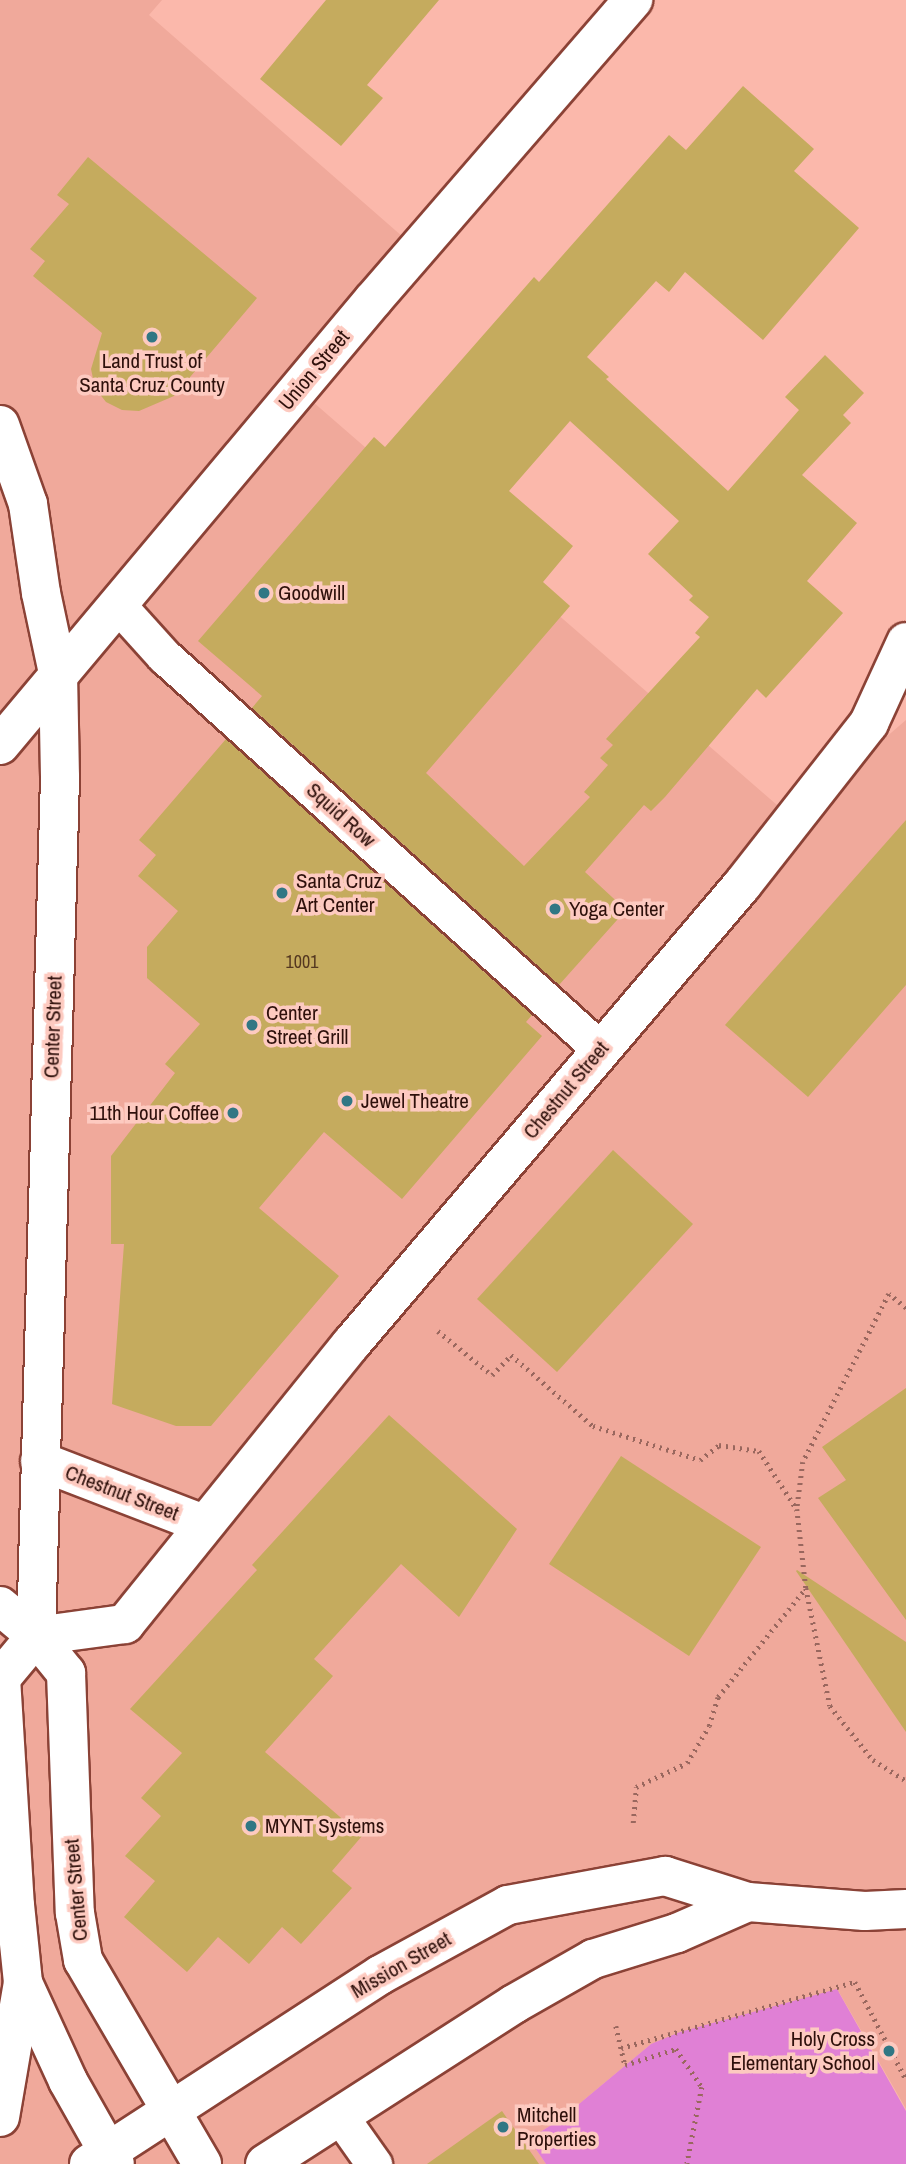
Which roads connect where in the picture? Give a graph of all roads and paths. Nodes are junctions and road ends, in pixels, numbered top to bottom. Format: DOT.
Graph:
graph roads {
  1 [pos="634,0"];
  2 [pos="0,425"];
  3 [pos="117,604"];
  4 [pos="906,642"];
  5 [pos="58,673"];
  6 [pos="0,745"];
  7 [pos="600,1049"];
  8 [pos="906,1308"];
  9 [pos="438,1331"];
  10 [pos="40,1461"];
  11 [pos="797,1509"];
  12 [pos="203,1524"];
  13 [pos="806,1588"];
  14 [pos="0,1606"];
  15 [pos="36,1636"];
  16 [pos="906,1782"];
  17 [pos="633,1823"];
  18 [pos="748,1902"];
  19 [pos="906,1909"];
  20 [pos="23,1983"];
  21 [pos="616,2026"];
  22 [pos="621,2048"];
  23 [pos="906,2079"];
  24 [pos="173,2110"];
  25 [pos="340,2116"];
  26 [pos="0,2117"];
  27 [pos="104,2160"];
  28 [pos="202,2164"];
  29 [pos="265,2164"];
  30 [pos="374,2164"];
  31 [pos="687,2164"];
  1 -- 3 [label="main road, Union Street"];
  2 -- 5 [label="main road, Center Street"];
  3 -- 5 [label="main road, Union Street"];
  3 -- 7 [label="lane, Squid Row"];
  4 -- 7 [label="main road, Chestnut Street"];
  5 -- 6 [label="main road, Union Street"];
  5 -- 10 [label="main road, Center Street"];
  7 -- 12 [label="main road, Chestnut Street"];
  8 -- 11 [label="path"];
  9 -- 11 [label="path"];
  10 -- 12 [label="main road, Chestnut Street"];
  10 -- 15 [label="main road, Center Street"];
  11 -- 13 [label="path"];
  12 -- 15 [label="main road, Chestnut Street"];
  13 -- 16 [label="path"];
  13 -- 17 [label="path"];
  14 -- 15 [label="main road"];
  15 -- 20 [label="main road"];
  15 -- 24 [label="main road, Center Street"];
  18 -- 19 [label="main road, Mission Street"];
  18 -- 24 [label="main road, Mission Street"];
  18 -- 25 [label="main road, Mission Street"];
  20 -- 26 [label="main road"];
  20 -- 27 [label="main road"];
  21 -- 22 [label="path"];
  22 -- 23 [label="path"];
  22 -- 31 [label="path"];
  24 -- 27 [label="main road, Mission Street"];
  24 -- 28 [label="main road, Center Street"];
  25 -- 29 [label="main road, Mission Street"];
  25 -- 30 [label="lane"];
}
